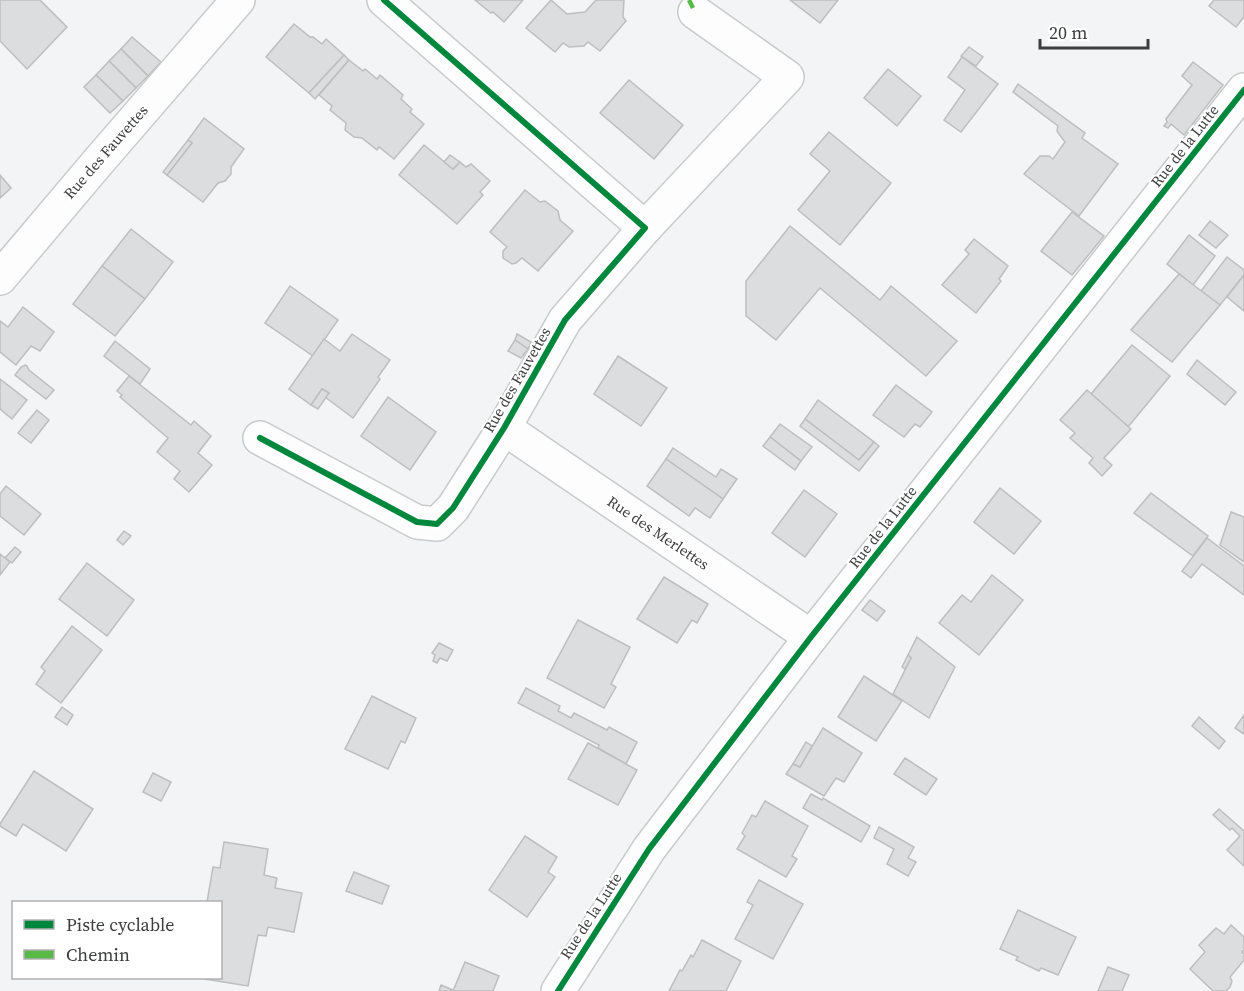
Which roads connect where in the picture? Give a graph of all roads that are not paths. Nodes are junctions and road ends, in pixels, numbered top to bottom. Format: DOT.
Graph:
graph roads {
  1 [pos="238,0"];
  2 [pos="384,0"];
  3 [pos="695,12"];
  4 [pos="1244,90"];
  5 [pos="645,228"];
  6 [pos="0,278"];
  7 [pos="504,428"];
  8 [pos="260,438"];
  9 [pos="811,638"];
  10 [pos="558,991"];
  1 -- 6 [label="street, Rue des Fauvettes"];
  2 -- 5 [label="street"];
  3 -- 5 [label="street, Rue des Fauvettes"];
  4 -- 9 [label="street, Rue de la Lutte"];
  5 -- 7 [label="street, Rue des Fauvettes"];
  7 -- 8 [label="street, Rue des Fauvettes"];
  7 -- 9 [label="street, Rue des Merlettes"];
  9 -- 10 [label="street, Rue de la Lutte"];
}
